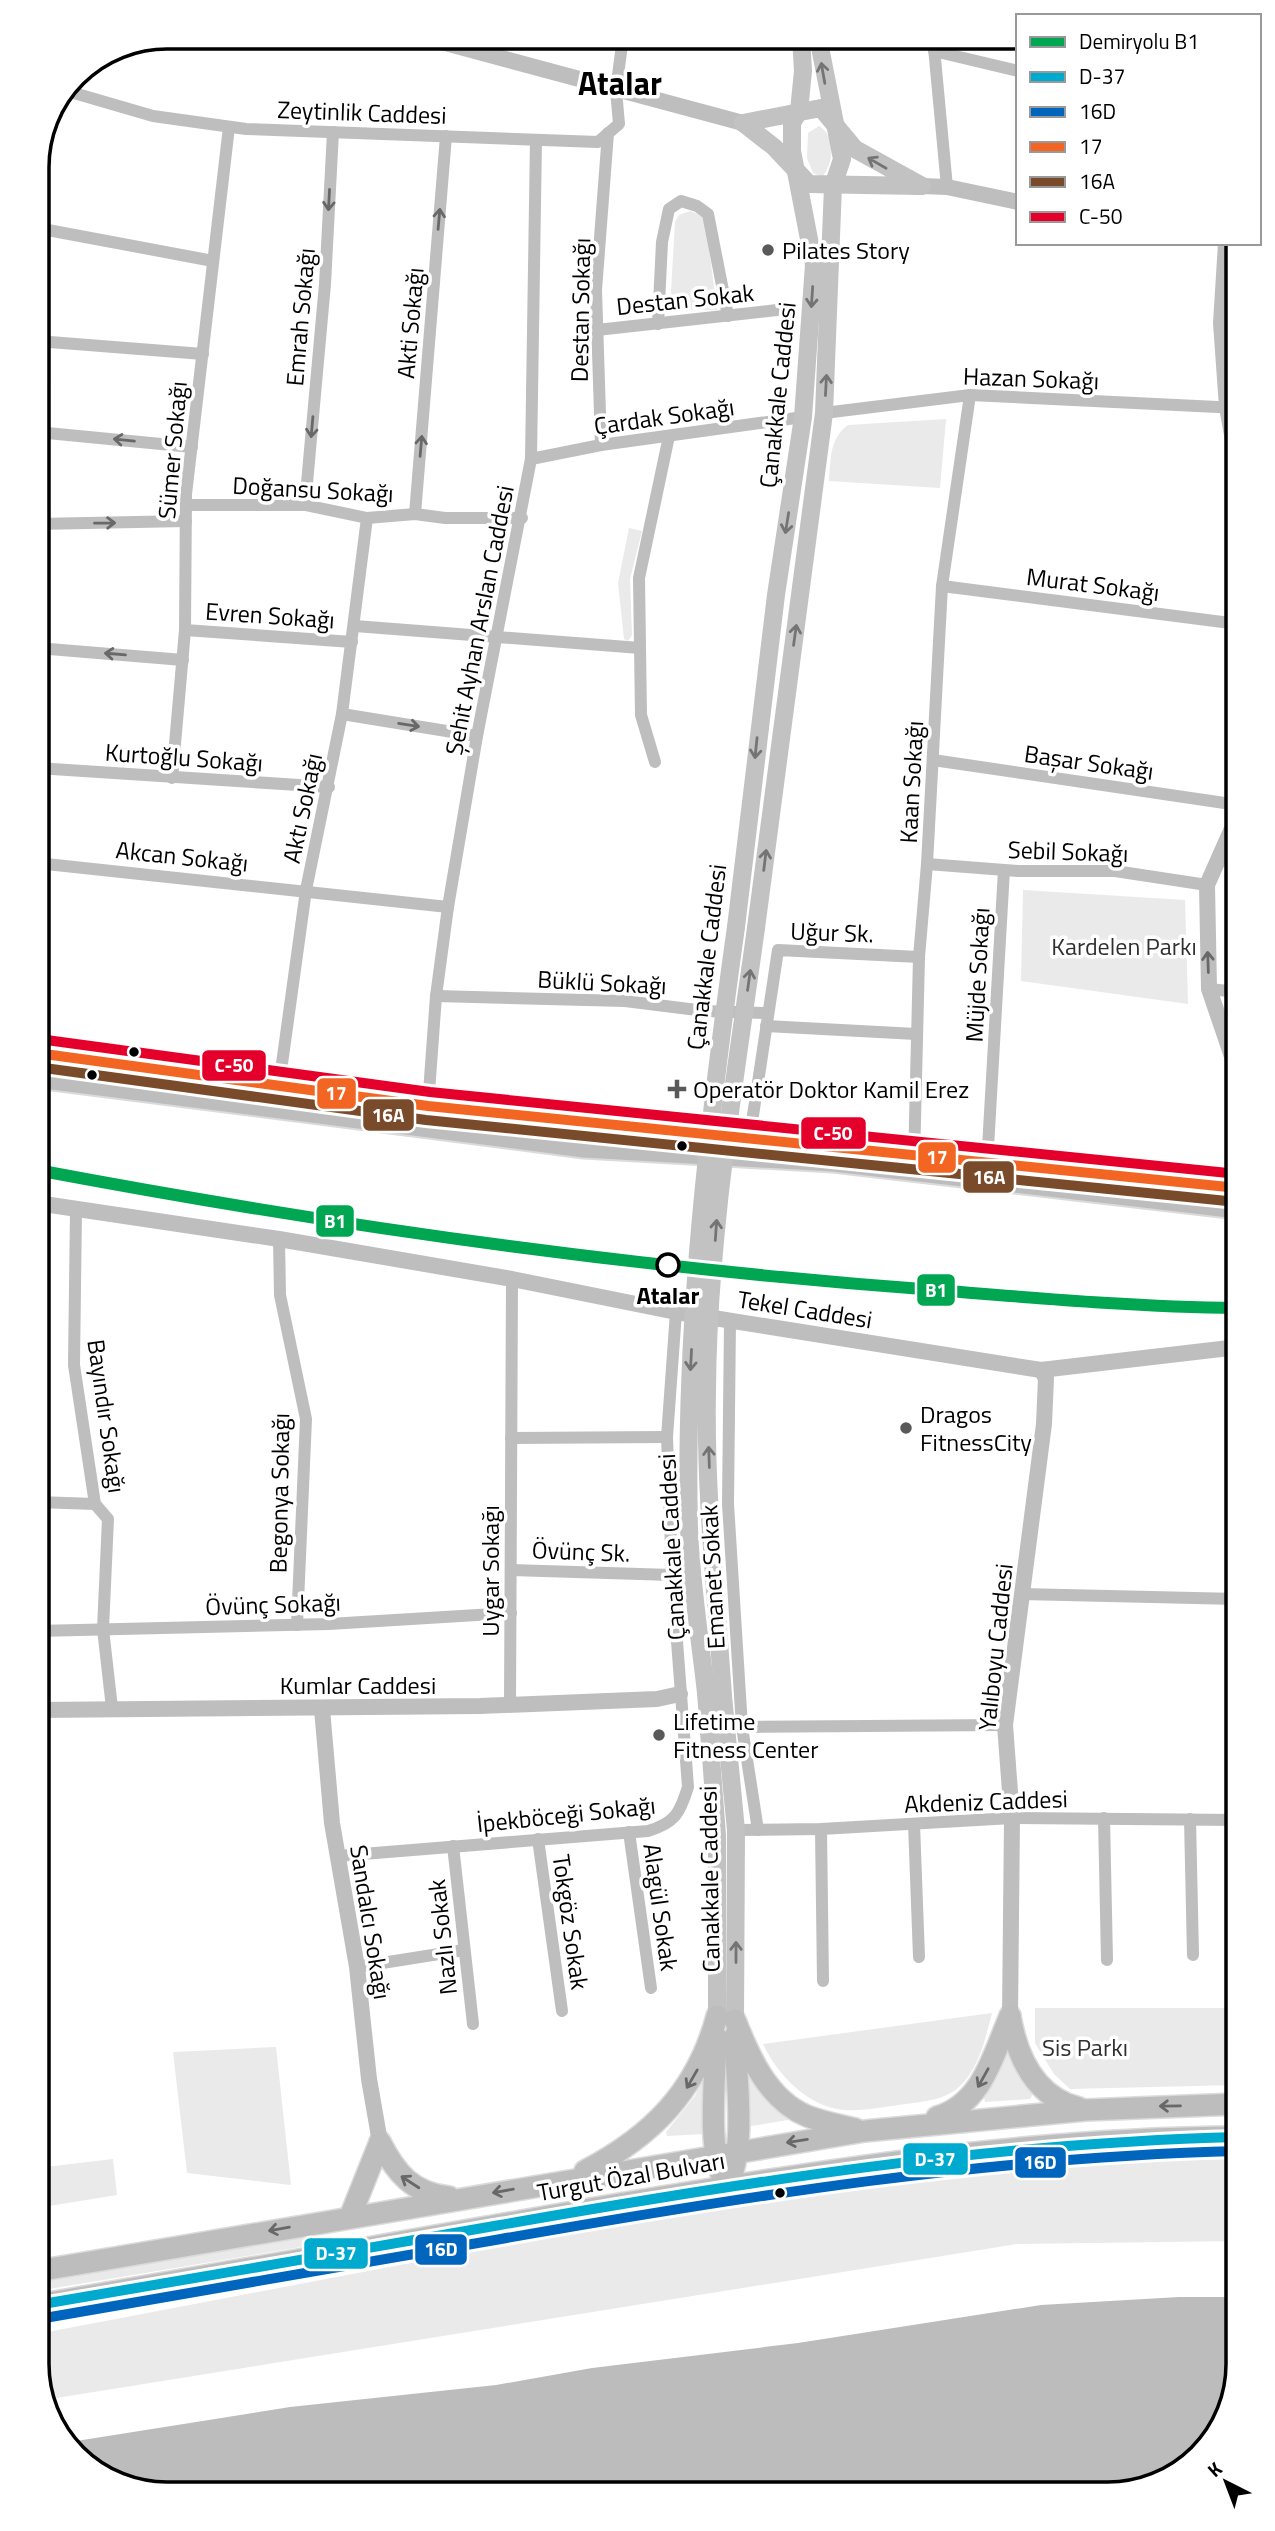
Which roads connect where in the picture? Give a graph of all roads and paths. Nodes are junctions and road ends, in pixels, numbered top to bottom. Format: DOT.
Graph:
graph roads {
  1 [pos="467,49"];
  2 [pos="621,49"];
  3 [pos="803,49"];
  4 [pos="820,49"];
  5 [pos="934,51"];
  6 [pos="1016,71"];
  7 [pos="616,90"];
  8 [pos="75,93"];
  9 [pos="799,111"];
  10 [pos="743,124"];
  11 [pos="229,127"];
  12 [pos="333,132"];
  13 [pos="839,132"];
  14 [pos="608,133"];
  15 [pos="446,136"];
  16 [pos="536,140"];
  17 [pos="797,170"];
  18 [pos="833,186"];
  19 [pos="922,186"];
  20 [pos="947,187"];
  21 [pos="1016,202"];
  22 [pos="49,230"];
  23 [pos="1226,245"];
  24 [pos="214,261"];
  25 [pos="776,310"];
  26 [pos="728,316"];
  27 [pos="658,324"];
  28 [pos="597,330"];
  29 [pos="49,342"];
  30 [pos="203,354"];
  31 [pos="1226,354"];
  32 [pos="970,395"];
  33 [pos="1226,407"];
  34 [pos="824,413"];
  35 [pos="803,417"];
  36 [pos="49,433"];
  37 [pos="669,436"];
  38 [pos="601,445"];
  39 [pos="192,447"];
  40 [pos="531,459"];
  41 [pos="186,505"];
  42 [pos="305,505"];
  43 [pos="415,513"];
  44 [pos="367,518"];
  45 [pos="522,518"];
  46 [pos="186,521"];
  47 [pos="49,524"];
  48 [pos="942,586"];
  49 [pos="1226,622"];
  50 [pos="355,626"];
  51 [pos="185,630"];
  52 [pos="495,639"];
  53 [pos="352,642"];
  54 [pos="640,648"];
  55 [pos="49,649"];
  56 [pos="183,660"];
  57 [pos="342,714"];
  58 [pos="477,736"];
  59 [pos="933,760"];
  60 [pos="655,762"];
  61 [pos="49,769"];
  62 [pos="172,778"];
  63 [pos="329,787"];
  64 [pos="1226,803"];
  65 [pos="1226,842"];
  66 [pos="49,864"];
  67 [pos="927,864"];
  68 [pos="1004,870"];
  69 [pos="1207,885"];
  70 [pos="306,890"];
  71 [pos="448,907"];
  72 [pos="919,957"];
  73 [pos="1209,989"];
  74 [pos="1226,991"];
  75 [pos="436,996"];
  76 [pos="766,1019"];
  77 [pos="916,1034"];
  78 [pos="1226,1039"];
  79 [pos="49,1055"];
  80 [pos="49,1079"];
  81 [pos="279,1084"];
  82 [pos="428,1105"];
  83 [pos="276,1107"];
  84 [pos="748,1147"];
  85 [pos="914,1164"];
  86 [pos="987,1165"];
  87 [pos="1226,1187"];
  88 [pos="49,1206"];
  89 [pos="1226,1207"];
  90 [pos="76,1210"];
  91 [pos="279,1239"];
  92 [pos="512,1279"];
  93 [pos="676,1312"];
  94 [pos="730,1321"];
  95 [pos="1226,1348"];
  96 [pos="1041,1370"];
  97 [pos="511,1437"];
  98 [pos="667,1437"];
  99 [pos="49,1502"];
  100 [pos="95,1504"];
  101 [pos="511,1570"];
  102 [pos="672,1575"];
  103 [pos="1021,1594"];
  104 [pos="1226,1599"];
  105 [pos="511,1614"];
  106 [pos="297,1625"];
  107 [pos="103,1629"];
  108 [pos="49,1631"];
  109 [pos="680,1694"];
  110 [pos="715,1694"];
  111 [pos="510,1705"];
  112 [pos="112,1708"];
  113 [pos="322,1709"];
  114 [pos="49,1710"];
  115 [pos="1005,1725"];
  116 [pos="734,1727"];
  117 [pos="1012,1818"];
  118 [pos="1104,1818"];
  119 [pos="1190,1819"];
  120 [pos="1226,1819"];
  121 [pos="914,1824"];
  122 [pos="821,1829"];
  123 [pos="736,1830"];
  124 [pos="758,1830"];
  125 [pos="629,1832"];
  126 [pos="538,1839"];
  127 [pos="453,1846"];
  128 [pos="338,1856"];
  129 [pos="464,1950"];
  130 [pos="1192,1955"];
  131 [pos="919,1957"];
  132 [pos="1107,1960"];
  133 [pos="357,1967"];
  134 [pos="823,1981"];
  135 [pos="651,1988"];
  136 [pos="562,2011"];
  137 [pos="1010,2016"];
  138 [pos="726,2018"];
  139 [pos="472,2024"];
  140 [pos="1226,2104"];
  141 [pos="1087,2110"];
  142 [pos="914,2125"];
  143 [pos="865,2132"];
  144 [pos="1226,2138"];
  145 [pos="380,2142"];
  146 [pos="737,2151"];
  147 [pos="715,2155"];
  148 [pos="570,2179"];
  149 [pos="727,2186"];
  150 [pos="458,2198"];
  151 [pos="350,2217"];
  152 [pos="49,2269"];
  153 [pos="49,2303"];
  1 -- 7 [label="street"];
  2 -- 7 [label="street"];
  3 -- 9 [label="main road, Çanakkale Caddesi"];
  13 -- 4 [label="main road, Çanakkale Caddesi, one-way"];
  5 -- 6 [label="street"];
  5 -- 20 [label="street"];
  7 -- 10 [label="street"];
  7 -- 14 [label="street"];
  8 -- 11 [label="street, Zeytinlik Caddesi"];
  9 -- 10 [label="main road"];
  9 -- 13 [label="main road"];
  9 -- 17 [label="main road, Çanakkale Caddesi"];
  10 -- 17 [label="main road"];
  11 -- 12 [label="street, Zeytinlik Caddesi"];
  11 -- 24 [label="street, Sümer Sokağı"];
  12 -- 15 [label="street, Zeytinlik Caddesi"];
  12 -- 42 [label="street, Emrah Sokağı, one-way"];
  13 -- 18 [label="main road, Çanakkale Caddesi"];
  19 -- 13 [label="main road, one-way"];
  14 -- 16 [label="street, Zeytinlik Caddesi"];
  14 -- 28 [label="street, Destan Sokağı"];
  15 -- 16 [label="street, Zeytinlik Caddesi"];
  43 -- 15 [label="street, Akti Sokağı, one-way"];
  16 -- 40 [label="street, Şehit Ayhan Arslan Caddesi"];
  17 -- 18 [label="main road"];
  17 -- 35 [label="main road, Çanakkale Caddesi, one-way"];
  18 -- 19 [label="main road"];
  34 -- 18 [label="main road, Çanakkale Caddesi, one-way"];
  19 -- 20 [label="street"];
  20 -- 21 [label="street"];
  22 -- 24 [label="street"];
  23 -- 31 [label="street"];
  24 -- 30 [label="street, Sümer Sokağı"];
  25 -- 26 [label="street, Destan Sokak"];
  26 -- 27 [label="street, Destan Sokak"];
  26 -- 27 [label="street"];
  27 -- 28 [label="street, Destan Sokak"];
  28 -- 38 [label="street, Destan Sokağı"];
  29 -- 30 [label="street"];
  30 -- 39 [label="street, Sümer Sokağı"];
  32 -- 33 [label="street, Hazan Sokağı"];
  32 -- 34 [label="street, Hazan Sokağı"];
  32 -- 48 [label="street, Kaan Sokağı"];
  110 -- 34 [label="main road, Çanakkale Caddesi, one-way, bridge"];
  35 -- 37 [label="street, Çardak Sokağı"];
  35 -- 110 [label="main road, Çanakkale Caddesi, one-way, bridge"];
  39 -- 36 [label="street, one-way"];
  37 -- 38 [label="street, Çardak Sokağı"];
  37 -- 54 [label="street"];
  38 -- 40 [label="street, Çardak Sokağı"];
  39 -- 41 [label="street, Sümer Sokağı"];
  40 -- 45 [label="street, Şehit Ayhan Arslan Caddesi"];
  41 -- 42 [label="street, Doğansu Sokağı"];
  41 -- 46 [label="street, Sümer Sokağı"];
  42 -- 44 [label="street, Doğansu Sokağı"];
  43 -- 44 [label="street, Doğansu Sokağı"];
  43 -- 45 [label="street, Doğansu Sokağı"];
  44 -- 50 [label="street, Aktı Sokağı"];
  45 -- 52 [label="street, Şehit Ayhan Arslan Caddesi"];
  47 -- 46 [label="street, one-way"];
  46 -- 51 [label="street, Sümer Sokağı"];
  48 -- 49 [label="street, Murat Sokağı"];
  48 -- 59 [label="street, Kaan Sokağı"];
  50 -- 52 [label="street"];
  50 -- 53 [label="street, Aktı Sokağı"];
  51 -- 53 [label="street, Evren Sokağı"];
  51 -- 56 [label="street, Sümer Sokağı"];
  52 -- 54 [label="street"];
  52 -- 58 [label="street, Şehit Ayhan Arslan Caddesi"];
  53 -- 57 [label="street, Aktı Sokağı"];
  54 -- 60 [label="street"];
  56 -- 55 [label="street, one-way"];
  56 -- 62 [label="street, Sümer Sokağı"];
  57 -- 58 [label="street, one-way"];
  57 -- 63 [label="street, Aktı Sokağı"];
  58 -- 71 [label="street, Şehit Ayhan Arslan Caddesi"];
  59 -- 64 [label="street, Başar Sokağı"];
  59 -- 67 [label="street, Kaan Sokağı"];
  61 -- 62 [label="street, Kurtoğlu Sokağı"];
  62 -- 63 [label="street, Kurtoğlu Sokağı"];
  63 -- 70 [label="street, Aktı Sokağı"];
  65 -- 69 [label="street"];
  66 -- 70 [label="street, Akcan Sokağı"];
  67 -- 68 [label="street, Sebil Sokağı"];
  67 -- 72 [label="street, Kaan Sokağı"];
  68 -- 69 [label="street, Sebil Sokağı"];
  68 -- 86 [label="street, Müjde Sokağı"];
  73 -- 69 [label="street, one-way"];
  70 -- 71 [label="street, Akcan Sokağı"];
  70 -- 81 [label="street, Aktı Sokağı"];
  71 -- 75 [label="street, Şehit Ayhan Arslan Caddesi"];
  72 -- 76 [label="street, Uğur Sk."];
  72 -- 77 [label="street, Kaan Sokağı"];
  73 -- 74 [label="street"];
  73 -- 78 [label="street"];
  75 -- 76 [label="street, Büklü Sokağı"];
  75 -- 82 [label="street, Şehit Ayhan Arslan Caddesi"];
  76 -- 77 [label="street, Büklü Sokağı"];
  76 -- 84 [label="street"];
  77 -- 85 [label="street, Kaan Sokağı"];
  79 -- 81 [label="main road"];
  80 -- 83 [label="main road"];
  81 -- 82 [label="main road"];
  81 -- 83 [label="street, Aktı Sokağı"];
  82 -- 84 [label="main road"];
  83 -- 84 [label="main road"];
  84 -- 85 [label="main road"];
  85 -- 86 [label="main road"];
  85 -- 89 [label="main road"];
  86 -- 87 [label="main road"];
  88 -- 90 [label="street, Tekel Caddesi"];
  90 -- 91 [label="street, Tekel Caddesi"];
  90 -- 100 [label="street, Bayındır Sokağı"];
  91 -- 92 [label="street, Tekel Caddesi"];
  91 -- 106 [label="street, Begonya Sokağı"];
  92 -- 93 [label="street, Tekel Caddesi"];
  92 -- 97 [label="street, Uygar Sokağı"];
  93 -- 94 [label="street, Tekel Caddesi"];
  93 -- 98 [label="street, İpekböceği Sokağı"];
  94 -- 96 [label="street, Tekel Caddesi"];
  94 -- 116 [label="street, Emanet Sokak"];
  95 -- 96 [label="street, Tekel Caddesi"];
  96 -- 103 [label="street, Yalıboyu Caddesi"];
  97 -- 98 [label="street"];
  97 -- 101 [label="street, Uygar Sokağı"];
  98 -- 102 [label="street, İpekböceği Sokağı"];
  99 -- 100 [label="street"];
  100 -- 107 [label="street, Bayındır Sokağı"];
  101 -- 102 [label="street, Övünç Sk."];
  101 -- 105 [label="street, Uygar Sokağı"];
  102 -- 109 [label="street, İpekböceği Sokağı"];
  103 -- 104 [label="street"];
  103 -- 115 [label="street, Yalıboyu Caddesi"];
  105 -- 106 [label="street, Övünç Sokağı"];
  105 -- 111 [label="street, Uygar Sokağı"];
  106 -- 107 [label="street, Övünç Sokağı"];
  107 -- 108 [label="street, Övünç Sokağı"];
  107 -- 112 [label="street, Bayındır Sokağı"];
  109 -- 111 [label="street, Kumlar Caddesi"];
  109 -- 125 [label="street, İpekböceği Sokağı"];
  110 -- 116 [label="main road, Canakkale Caddesi"];
  110 -- 138 [label="main road, Çanakkale Caddesi"];
  111 -- 113 [label="street, Kumlar Caddesi"];
  112 -- 113 [label="street, Kumlar Caddesi"];
  112 -- 114 [label="street, Kumlar Caddesi"];
  113 -- 128 [label="street, Sandalcı Sokağı"];
  115 -- 116 [label="street"];
  115 -- 117 [label="street, Yalıboyu Caddesi"];
  116 -- 123 [label="main road, Canakkale Caddesi"];
  116 -- 124 [label="street, Emanet Sokak"];
  117 -- 118 [label="street, Akdeniz Caddesi"];
  117 -- 121 [label="street, Akdeniz Caddesi"];
  117 -- 137 [label="street, Yalıboyu Caddesi"];
  118 -- 119 [label="street, Akdeniz Caddesi"];
  118 -- 132 [label="street"];
  119 -- 120 [label="street, Akdeniz Caddesi"];
  119 -- 130 [label="street"];
  121 -- 122 [label="street, Akdeniz Caddesi"];
  121 -- 131 [label="street"];
  122 -- 124 [label="street, Akdeniz Caddesi"];
  122 -- 134 [label="street"];
  123 -- 124 [label="street, Akdeniz Caddesi"];
  138 -- 123 [label="main road, Canakkale Caddesi, one-way"];
  125 -- 126 [label="street, İpekböceği Sokağı"];
  125 -- 135 [label="street, Alagül Sokak"];
  126 -- 127 [label="street, İpekböceği Sokağı"];
  126 -- 136 [label="street, Tokgöz Sokak"];
  127 -- 128 [label="street, İpekböceği Sokağı"];
  127 -- 129 [label="street, Nazlı Sokak"];
  128 -- 133 [label="street, Sandalcı Sokağı"];
  129 -- 133 [label="street"];
  129 -- 139 [label="street, Nazlı Sokak"];
  133 -- 145 [label="street, Sandalcı Sokağı"];
  137 -- 141 [label="highway"];
  137 -- 142 [label="highway, one-way"];
  138 -- 143 [label="highway"];
  138 -- 146 [label="highway"];
  138 -- 147 [label="highway"];
  138 -- 148 [label="highway, one-way"];
  140 -- 141 [label="highway, Turgut Özal Bulvarı, one-way"];
  141 -- 142 [label="highway, Turgut Özal Bulvarı"];
  142 -- 143 [label="highway, Turgut Özal Bulvarı"];
  143 -- 146 [label="highway, Turgut Özal Bulvarı, one-way"];
  144 -- 149 [label="highway, Turgut Özal Bulvarı"];
  150 -- 145 [label="highway, one-way"];
  145 -- 151 [label="highway"];
  146 -- 147 [label="highway, Turgut Özal Bulvarı"];
  146 -- 149 [label="highway"];
  147 -- 148 [label="highway, Turgut Özal Bulvarı"];
  147 -- 149 [label="highway"];
  148 -- 150 [label="highway, Turgut Özal Bulvarı, one-way"];
  149 -- 153 [label="highway, Turgut Özal Bulvarı"];
  150 -- 151 [label="highway, Turgut Özal Bulvarı"];
  151 -- 152 [label="highway, Turgut Özal Bulvarı, one-way"];
}
